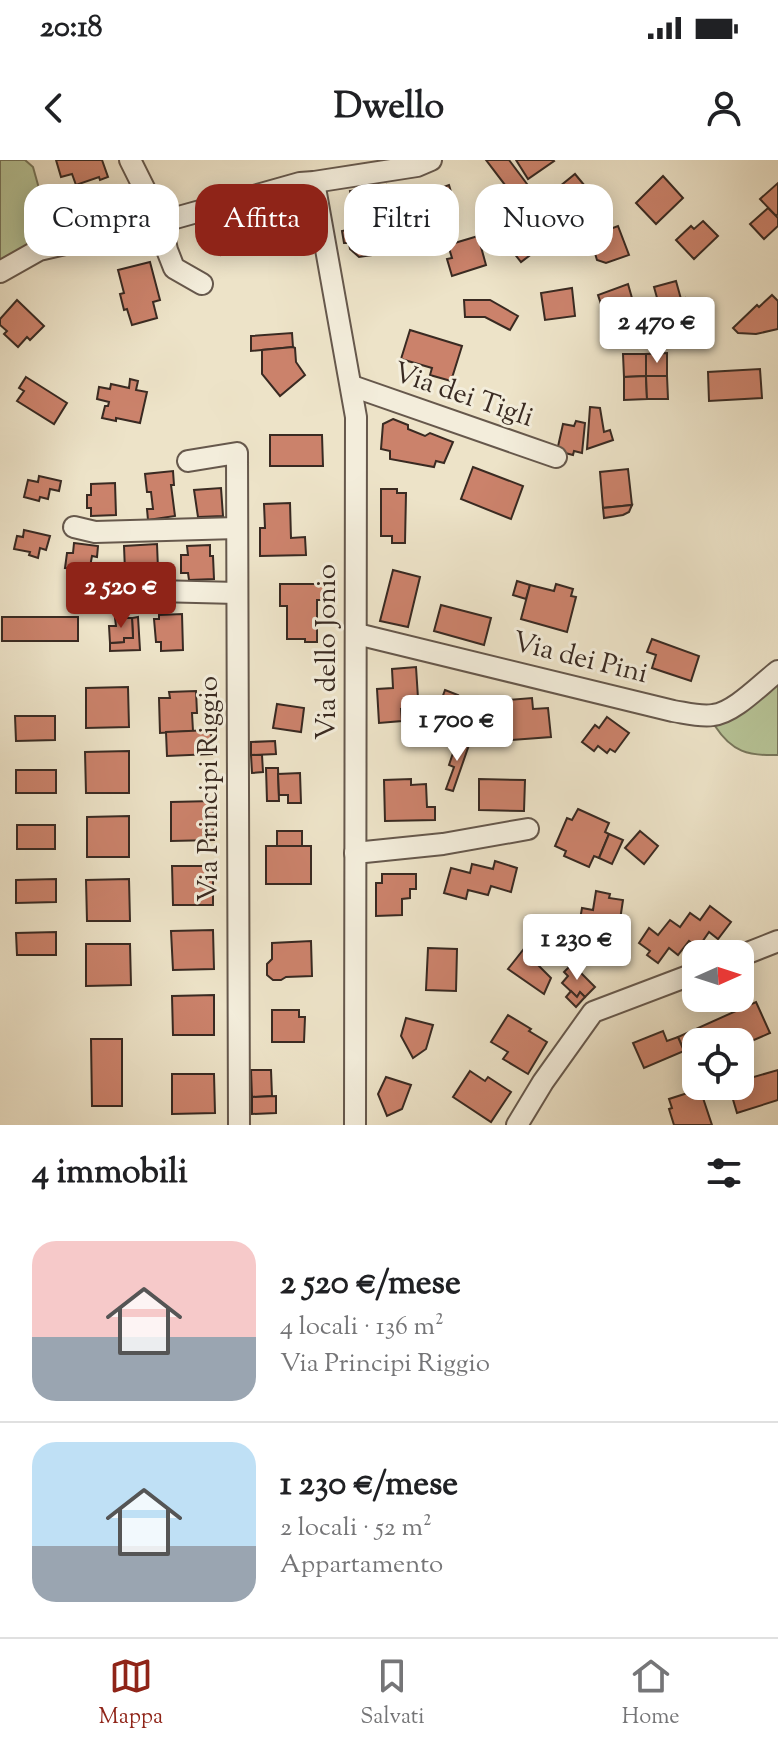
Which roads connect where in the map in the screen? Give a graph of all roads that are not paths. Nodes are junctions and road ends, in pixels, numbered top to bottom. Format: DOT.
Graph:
graph roads {
  1 [pos="130,160"];
  2 [pos="431,160"];
  3 [pos="314,182"];
  4 [pos="142,184"];
  5 [pos="179,217"];
  6 [pos="28,256"];
  7 [pos="169,256"];
  8 [pos="0,272"];
  9 [pos="202,284"];
  10 [pos="352,386"];
  11 [pos="556,457"];
  12 [pos="188,461"];
  13 [pos="74,527"];
  14 [pos="237,528"];
  15 [pos="115,590"];
  16 [pos="237,593"];
  17 [pos="357,634"];
  18 [pos="778,671"];
  19 [pos="528,829"];
  20 [pos="355,853"];
  21 [pos="778,941"];
  22 [pos="754,950"];
  23 [pos="682,978"];
  24 [pos="239,1125"];
  25 [pos="355,1125"];
  26 [pos="517,1125"];
  1 -- 4 [label="street"];
  2 -- 3 [label="street"];
  3 -- 5 [label="street"];
  3 -- 10 [label="street, Via dello Jonio"];
  6 -- 8 [label="street"];
  7 -- 9 [label="street"];
  10 -- 11 [label="street, Via dei Tigli"];
  10 -- 17 [label="street, Via dello Jonio"];
  12 -- 14 [label="street, Via Principi Riggio"];
  13 -- 14 [label="street"];
  14 -- 16 [label="street, Via Principi Riggio"];
  15 -- 16 [label="street"];
  16 -- 24 [label="street, Via Principi Riggio"];
  17 -- 18 [label="street, Via dei Pini"];
  17 -- 20 [label="street, Via dello Jonio"];
  19 -- 20 [label="street"];
  20 -- 25 [label="street, Via dello Jonio"];
  21 -- 22 [label="street"];
  23 -- 26 [label="street"];
}
